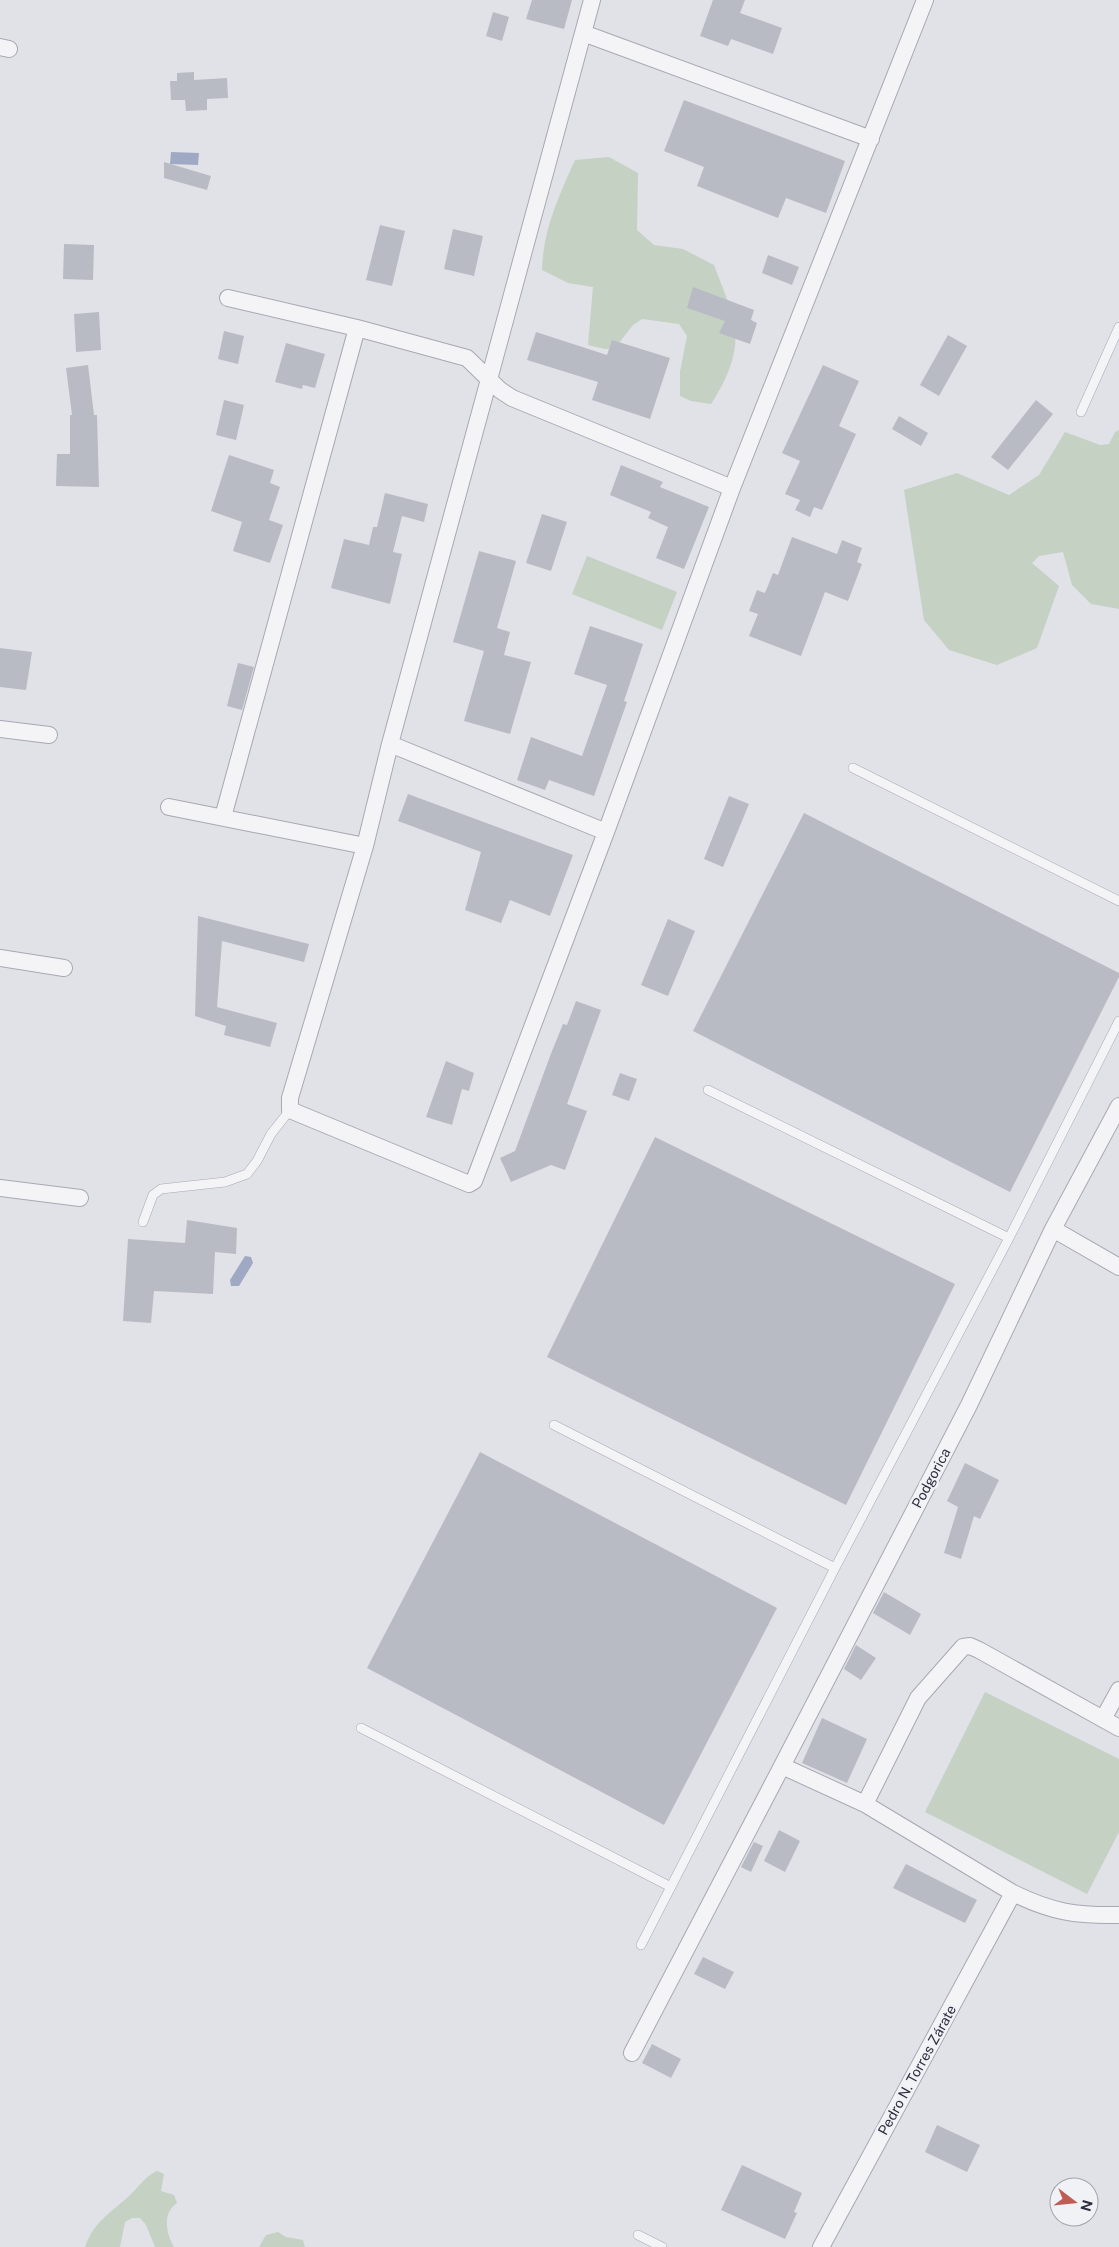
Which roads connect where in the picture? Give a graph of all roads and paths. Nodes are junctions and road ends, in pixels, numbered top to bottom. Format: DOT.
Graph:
graph roads {
  1 [pos="592,0"];
  2 [pos="925,0"];
  3 [pos="583,33"];
  4 [pos="871,139"];
  5 [pos="228,298"];
  6 [pos="1119,327"];
  7 [pos="357,328"];
  8 [pos="490,380"];
  9 [pos="1080,412"];
  10 [pos="732,488"];
  11 [pos="0,729"];
  12 [pos="49,735"];
  13 [pos="390,744"];
  14 [pos="853,768"];
  15 [pos="169,807"];
  16 [pos="223,816"];
  17 [pos="606,832"];
  18 [pos="365,846"];
  19 [pos="1119,901"];
  20 [pos="0,958"];
  21 [pos="64,968"];
  22 [pos="1119,1021"];
  23 [pos="708,1090"];
  24 [pos="1119,1106"];
  25 [pos="290,1110"];
  26 [pos="0,1188"];
  27 [pos="80,1198"];
  28 [pos="143,1222"];
  29 [pos="1053,1229"];
  30 [pos="1009,1238"];
  31 [pos="1119,1267"];
  32 [pos="554,1425"];
  33 [pos="835,1568"];
  34 [pos="1119,1690"];
  35 [pos="1103,1719"];
  36 [pos="361,1728"];
  37 [pos="1119,1728"];
  38 [pos="782,1766"];
  39 [pos="865,1804"];
  40 [pos="671,1887"];
  41 [pos="1013,1893"];
  42 [pos="1119,1915"];
  43 [pos="641,1945"];
  44 [pos="632,2054"];
  45 [pos="638,2235"];
  46 [pos="662,2247"];
  47 [pos="821,2247"];
  1 -- 3 [label="street"];
  2 -- 4 [label="street"];
  3 -- 4 [label="street"];
  3 -- 8 [label="street"];
  4 -- 10 [label="street"];
  5 -- 7 [label="street"];
  6 -- 9 [label="lane"];
  7 -- 8 [label="street"];
  7 -- 16 [label="street"];
  8 -- 10 [label="street"];
  8 -- 13 [label="street"];
  10 -- 17 [label="street"];
  11 -- 12 [label="street"];
  13 -- 17 [label="street"];
  13 -- 18 [label="street"];
  14 -- 19 [label="lane"];
  15 -- 16 [label="street"];
  16 -- 18 [label="street"];
  17 -- 25 [label="street"];
  18 -- 25 [label="street"];
  20 -- 21 [label="street"];
  22 -- 30 [label="lane"];
  23 -- 30 [label="lane"];
  24 -- 29 [label="street, Podgorica"];
  25 -- 28 [label="lane"];
  26 -- 27 [label="street"];
  29 -- 31 [label="street"];
  29 -- 38 [label="street, Podgorica"];
  30 -- 33 [label="lane"];
  32 -- 33 [label="lane"];
  33 -- 40 [label="lane"];
  34 -- 35 [label="street"];
  35 -- 37 [label="street"];
  35 -- 39 [label="street"];
  36 -- 40 [label="lane"];
  38 -- 39 [label="street"];
  38 -- 44 [label="street, Podgorica"];
  39 -- 41 [label="street"];
  40 -- 43 [label="lane"];
  41 -- 42 [label="street"];
  41 -- 47 [label="street, Pedro N. Torres Zárate"];
  45 -- 46 [label="lane"];
}
